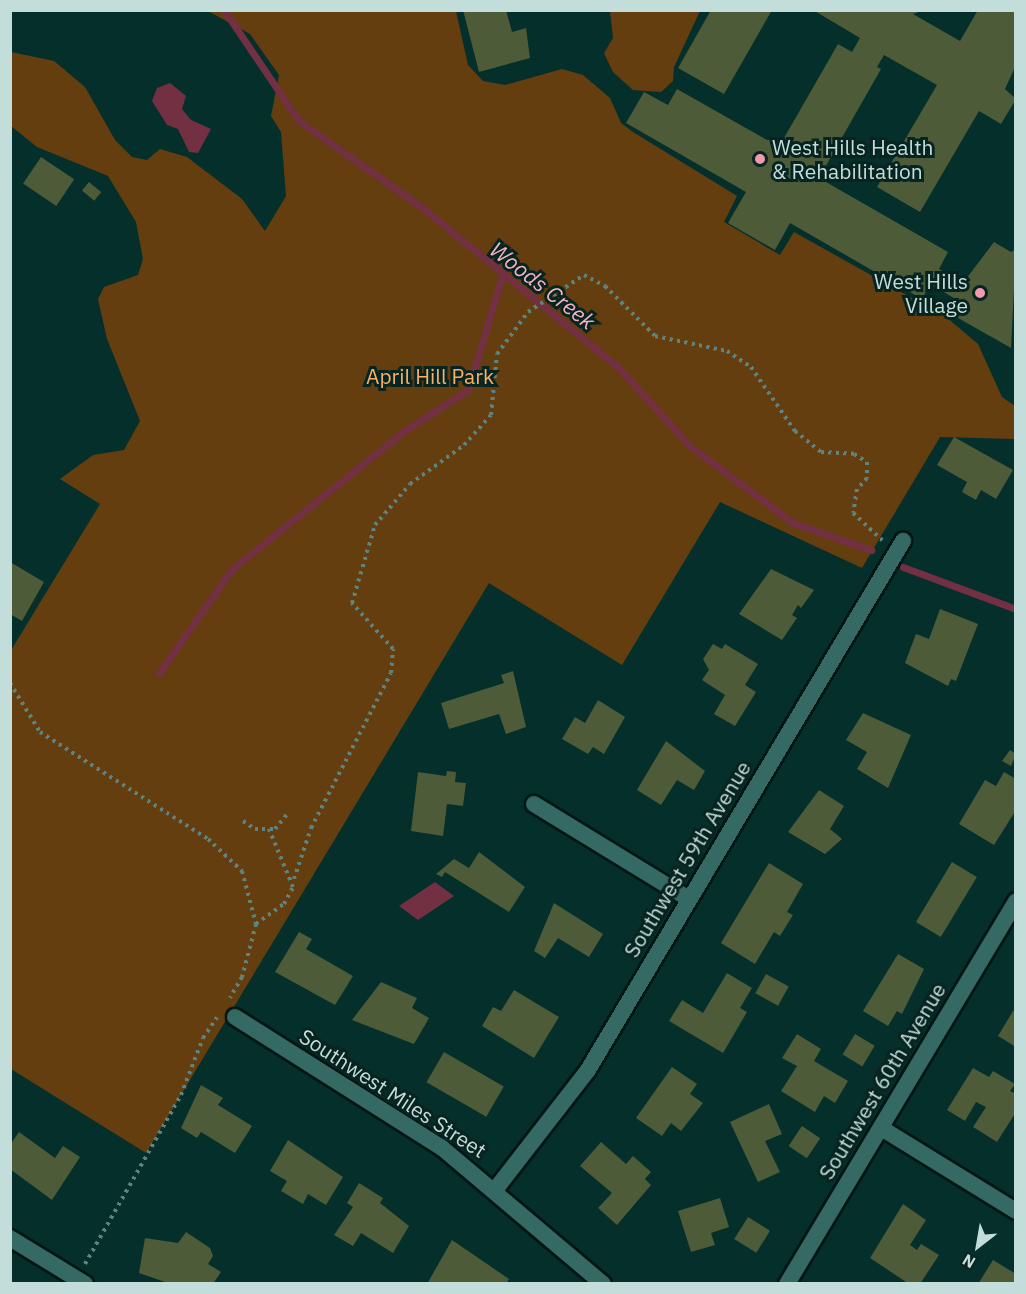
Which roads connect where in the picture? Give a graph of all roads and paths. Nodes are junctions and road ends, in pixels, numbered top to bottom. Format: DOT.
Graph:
graph roads {
  1 [pos="900,546"];
  2 [pos="10,683"];
  3 [pos="534,804"];
  4 [pos="289,812"];
  5 [pos="243,821"];
  6 [pos="269,829"];
  7 [pos="294,879"];
  8 [pos="689,899"];
  9 [pos="1016,901"];
  10 [pos="256,924"];
  11 [pos="236,1017"];
  12 [pos="881,1128"];
  13 [pos="495,1190"];
  14 [pos="1016,1211"];
  15 [pos="10,1238"];
  16 [pos="81,1281"];
  17 [pos="603,1284"];
  18 [pos="787,1284"];
  1 -- 7 [label="path"];
  1 -- 8 [label="street, Southwest 59th Avenue"];
  2 -- 10 [label="path"];
  3 -- 8 [label="street"];
  4 -- 6 [label="path"];
  5 -- 6 [label="path"];
  6 -- 7 [label="path"];
  7 -- 10 [label="path"];
  8 -- 13 [label="street, Southwest 59th Avenue"];
  9 -- 12 [label="street, Southwest 60th Avenue"];
  10 -- 16 [label="path"];
  11 -- 13 [label="street, Southwest Miles Street"];
  12 -- 14 [label="street"];
  12 -- 18 [label="street, Southwest 60th Avenue"];
  13 -- 17 [label="street, Southwest Miles Street"];
  15 -- 16 [label="street"];
}
